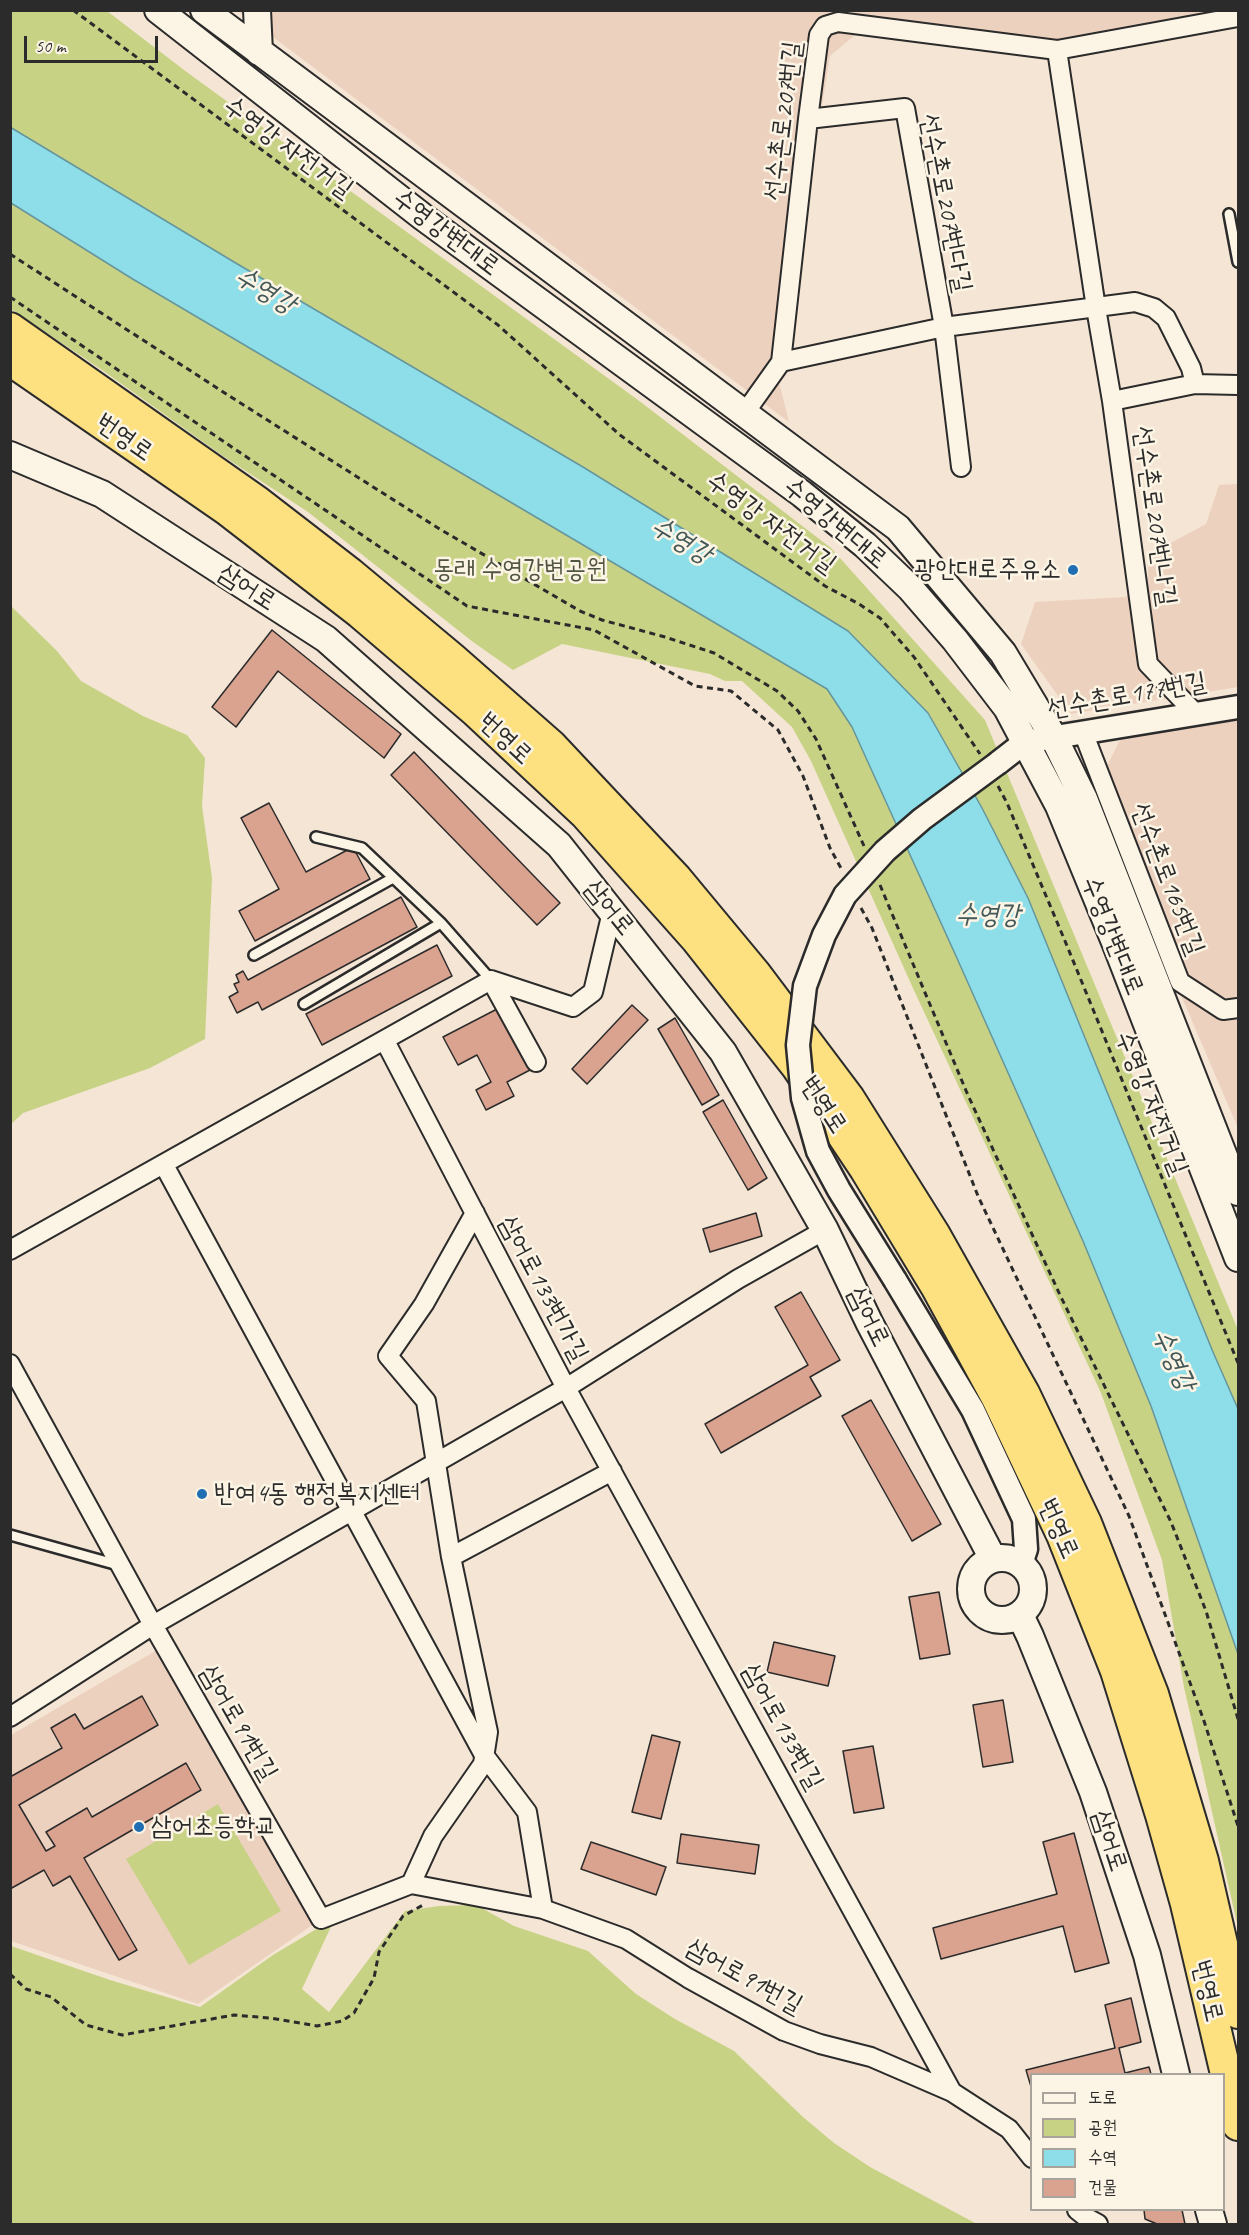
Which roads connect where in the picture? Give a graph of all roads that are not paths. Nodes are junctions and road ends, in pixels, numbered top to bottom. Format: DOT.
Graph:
graph roads {
  1 [pos="204,10"];
  2 [pos="257,10"];
  3 [pos="170,14"];
  4 [pos="1239,17"];
  5 [pos="1057,50"];
  6 [pos="260,52"];
  7 [pos="808,119"];
  8 [pos="1229,214"];
  9 [pos="1239,262"];
  10 [pos="1096,308"];
  11 [pos="944,327"];
  12 [pos="10,328"];
  13 [pos="10,360"];
  14 [pos="781,362"];
  15 [pos="1195,384"];
  16 [pos="1239,385"];
  17 [pos="1112,401"];
  18 [pos="744,414"];
  19 [pos="10,455"];
  20 [pos="961,467"];
  21 [pos="1239,707"];
  22 [pos="1196,714"];
  23 [pos="1083,732"];
  24 [pos="1054,738"];
  25 [pos="1025,742"];
  26 [pos="316,837"];
  27 [pos="393,878"];
  28 [pos="612,912"];
  29 [pos="441,923"];
  30 [pos="254,955"];
  31 [pos="491,980"];
  32 [pos="304,1004"];
  33 [pos="1239,1008"];
  34 [pos="385,1041"];
  35 [pos="536,1062"];
  36 [pos="164,1165"];
  37 [pos="1239,1192"];
  38 [pos="475,1214"];
  39 [pos="825,1230"];
  40 [pos="10,1250"];
  41 [pos="1239,1258"];
  42 [pos="10,1364"];
  43 [pos="566,1388"];
  44 [pos="436,1462"];
  45 [pos="612,1471"];
  46 [pos="352,1511"];
  47 [pos="10,1535"];
  48 [pos="450,1557"];
  49 [pos="993,1559"];
  50 [pos="1021,1564"];
  51 [pos="120,1566"];
  52 [pos="1020,1615"];
  53 [pos="153,1625"];
  54 [pos="10,1717"];
  55 [pos="484,1755"];
  56 [pos="411,1884"];
  57 [pos="543,1909"];
  58 [pos="1239,2013"];
  59 [pos="1176,2073"];
  60 [pos="952,2092"];
  61 [pos="1239,2125"];
  62 [pos="1030,2155"];
  63 [pos="1078,2211"];
  64 [pos="1098,2224"];
  1 -- 6 [label="main road, 수영강변대로"];
  2 -- 6 [label="main road"];
  3 -- 25 [label="main road, 수영강변대로"];
  4 -- 5 [label="street, 선수촌로207번길"];
  5 -- 7 [label="street, 선수촌로207번길"];
  5 -- 10 [label="street, 선수촌로207번나길"];
  6 -- 18 [label="main road, 수영강변대로"];
  7 -- 11 [label="street, 선수촌로207번다길"];
  7 -- 14 [label="street, 선수촌로207번길"];
  8 -- 9 [label="lane"];
  10 -- 11 [label="street"];
  10 -- 15 [label="street"];
  10 -- 17 [label="street, 선수촌로207번나길"];
  11 -- 14 [label="street, 선수촌로207번다길"];
  11 -- 20 [label="street, 선수촌로207번다길"];
  12 -- 58 [label="highway, 번영로"];
  13 -- 61 [label="highway, 번영로"];
  14 -- 18 [label="street, 선수촌로207번길"];
  15 -- 16 [label="street"];
  15 -- 17 [label="street"];
  17 -- 22 [label="street, 선수촌로207번나길"];
  18 -- 24 [label="main road, 수영강변대로"];
  19 -- 28 [label="main road, 삼어로"];
  21 -- 22 [label="street, 선수촌로177번길"];
  22 -- 23 [label="street, 선수촌로177번길"];
  23 -- 24 [label="street, 선수촌로177번길"];
  23 -- 33 [label="street, 선수촌로165번길"];
  24 -- 25 [label="street, 선수촌로177번길"];
  24 -- 37 [label="main road, 수영강변대로"];
  25 -- 41 [label="main road, 수영강변대로"];
  25 -- 50 [label="street, bridge"];
  26 -- 27 [label="lane"];
  27 -- 29 [label="lane"];
  27 -- 30 [label="lane"];
  28 -- 31 [label="street"];
  28 -- 39 [label="main road, 삼어로"];
  29 -- 31 [label="lane"];
  29 -- 32 [label="lane"];
  31 -- 34 [label="street"];
  31 -- 35 [label="street"];
  34 -- 36 [label="street"];
  34 -- 38 [label="street, 삼어로133번가길"];
  36 -- 40 [label="street"];
  36 -- 46 [label="street"];
  38 -- 43 [label="street, 삼어로133번가길"];
  38 -- 44 [label="street, 삼어로133번가길"];
  39 -- 43 [label="street"];
  39 -- 49 [label="main road, 삼어로"];
  42 -- 51 [label="street"];
  43 -- 44 [label="street"];
  43 -- 45 [label="street, 삼어로133번길"];
  44 -- 46 [label="street"];
  44 -- 48 [label="street"];
  45 -- 48 [label="street"];
  45 -- 60 [label="street, 삼어로133번길"];
  46 -- 53 [label="street"];
  46 -- 55 [label="street"];
  47 -- 51 [label="lane"];
  48 -- 55 [label="street"];
  49 -- 50 [label="main road"];
  49 -- 52 [label="main road"];
  50 -- 52 [label="main road"];
  51 -- 53 [label="street"];
  52 -- 59 [label="main road, 삼어로"];
  53 -- 54 [label="street"];
  53 -- 56 [label="street, 삼어로91번길"];
  55 -- 56 [label="street"];
  55 -- 57 [label="street"];
  56 -- 57 [label="street, 삼어로91번길"];
  57 -- 60 [label="street, 삼어로91번길"];
  60 -- 62 [label="street, 삼어로91번길"];
  63 -- 64 [label="street"];
}
